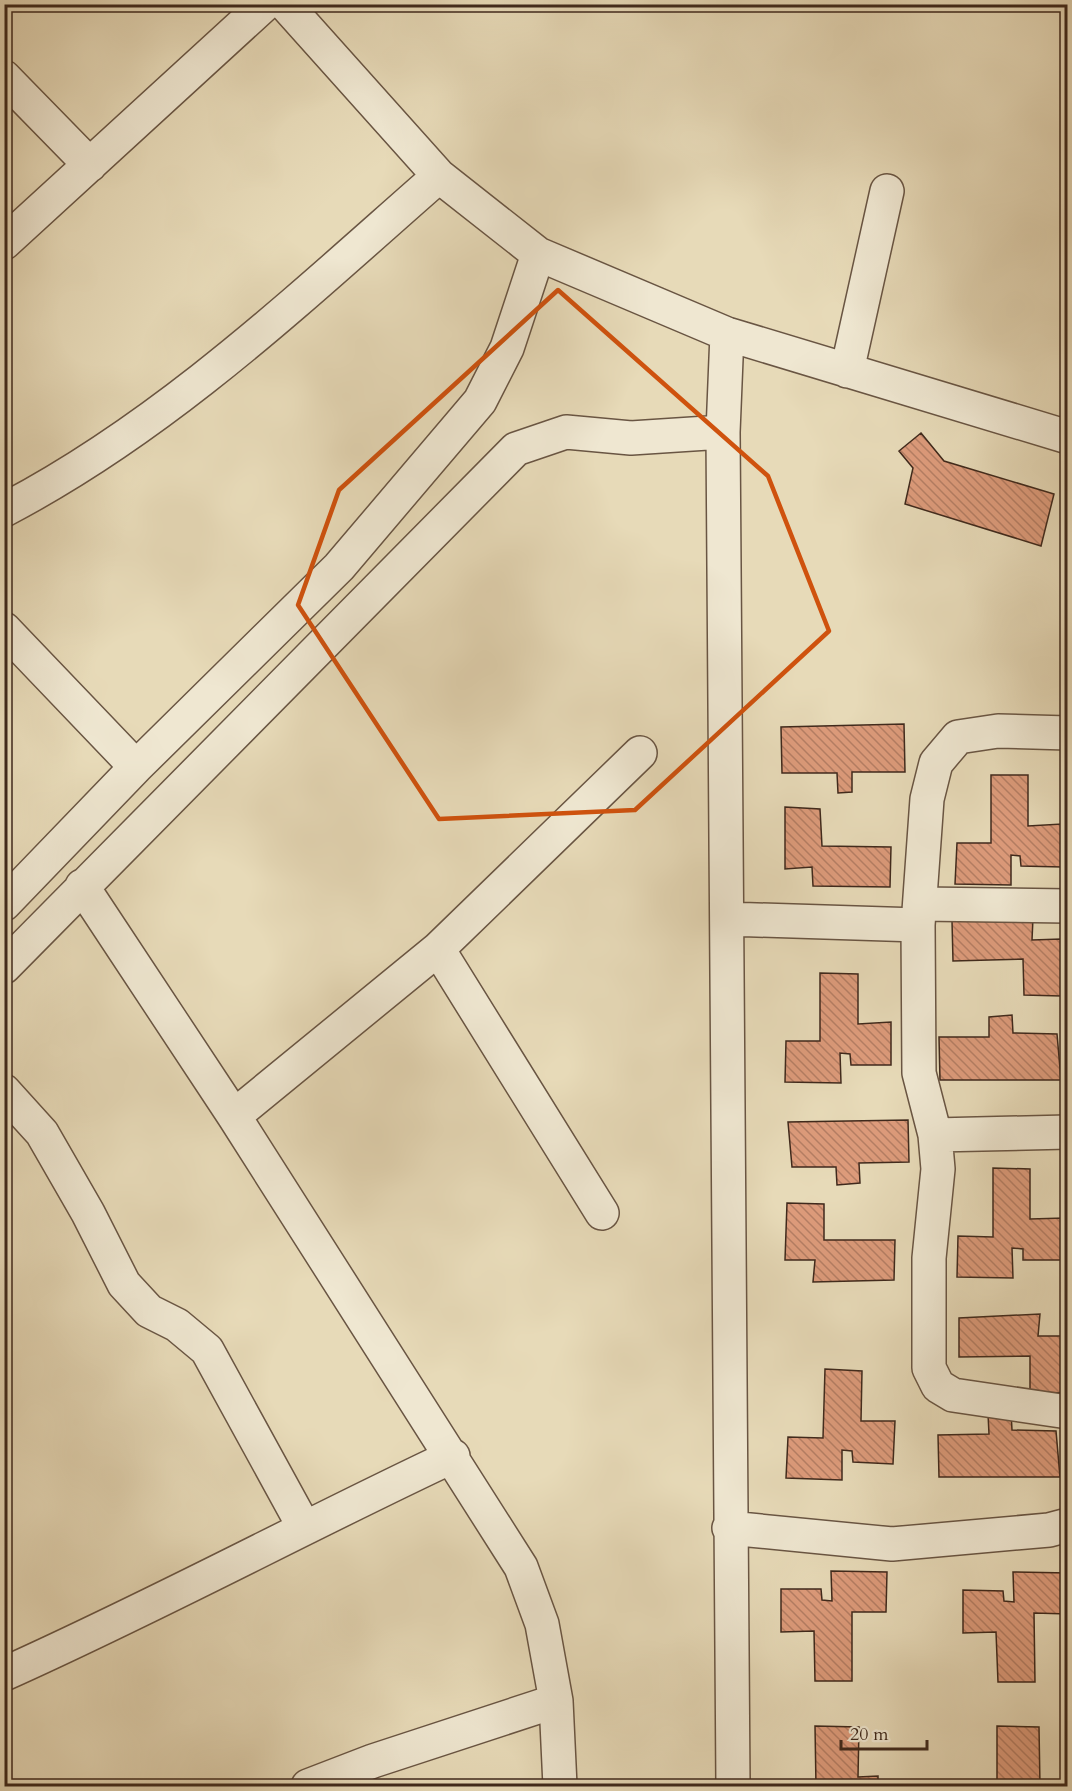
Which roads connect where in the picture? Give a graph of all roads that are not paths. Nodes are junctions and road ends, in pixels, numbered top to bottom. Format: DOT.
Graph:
graph roads {
  1 [pos="265,4"];
  2 [pos="285,4"];
  3 [pos="4,77"];
  4 [pos="90,165"];
  5 [pos="439,176"];
  6 [pos="887,191"];
  7 [pos="4,243"];
  8 [pos="538,254"];
  9 [pos="727,334"];
  10 [pos="847,371"];
  11 [pos="723,432"];
  12 [pos="1068,437"];
  13 [pos="4,510"];
  14 [pos="4,629"];
  15 [pos="1068,733"];
  16 [pos="640,753"];
  17 [pos="136,767"];
  18 [pos="82,886"];
  19 [pos="4,904"];
  20 [pos="1068,906"];
  21 [pos="919,914"];
  22 [pos="728,919"];
  23 [pos="438,949"];
  24 [pos="10,951"];
  25 [pos="4,1091"];
  26 [pos="234,1116"];
  27 [pos="1068,1132"];
  28 [pos="935,1135"];
  29 [pos="602,1213"];
  30 [pos="1068,1412"];
  31 [pos="453,1456"];
  32 [pos="1068,1525"];
  33 [pos="304,1527"];
  34 [pos="729,1528"];
  35 [pos="4,1674"];
  36 [pos="556,1701"];
  37 [pos="308,1786"];
  38 [pos="560,1786"];
  39 [pos="733,1786"];
  1 -- 4 [label="street"];
  2 -- 5 [label="street"];
  3 -- 4 [label="street"];
  4 -- 7 [label="street"];
  5 -- 8 [label="street"];
  5 -- 13 [label="street"];
  6 -- 10 [label="street"];
  8 -- 9 [label="street"];
  8 -- 17 [label="street"];
  9 -- 10 [label="street"];
  9 -- 11 [label="street"];
  10 -- 12 [label="street"];
  11 -- 18 [label="street"];
  11 -- 22 [label="street"];
  14 -- 17 [label="street"];
  15 -- 21 [label="street"];
  16 -- 23 [label="street"];
  17 -- 19 [label="street"];
  18 -- 24 [label="street"];
  18 -- 26 [label="street"];
  20 -- 21 [label="street"];
  21 -- 22 [label="street"];
  21 -- 28 [label="street"];
  22 -- 34 [label="street"];
  23 -- 26 [label="street"];
  23 -- 29 [label="street"];
  25 -- 33 [label="street"];
  26 -- 31 [label="street"];
  27 -- 28 [label="street"];
  28 -- 30 [label="street"];
  31 -- 33 [label="street"];
  31 -- 36 [label="street"];
  32 -- 34 [label="street"];
  33 -- 35 [label="street"];
  34 -- 39 [label="street"];
  36 -- 37 [label="street"];
  36 -- 38 [label="street"];
}
